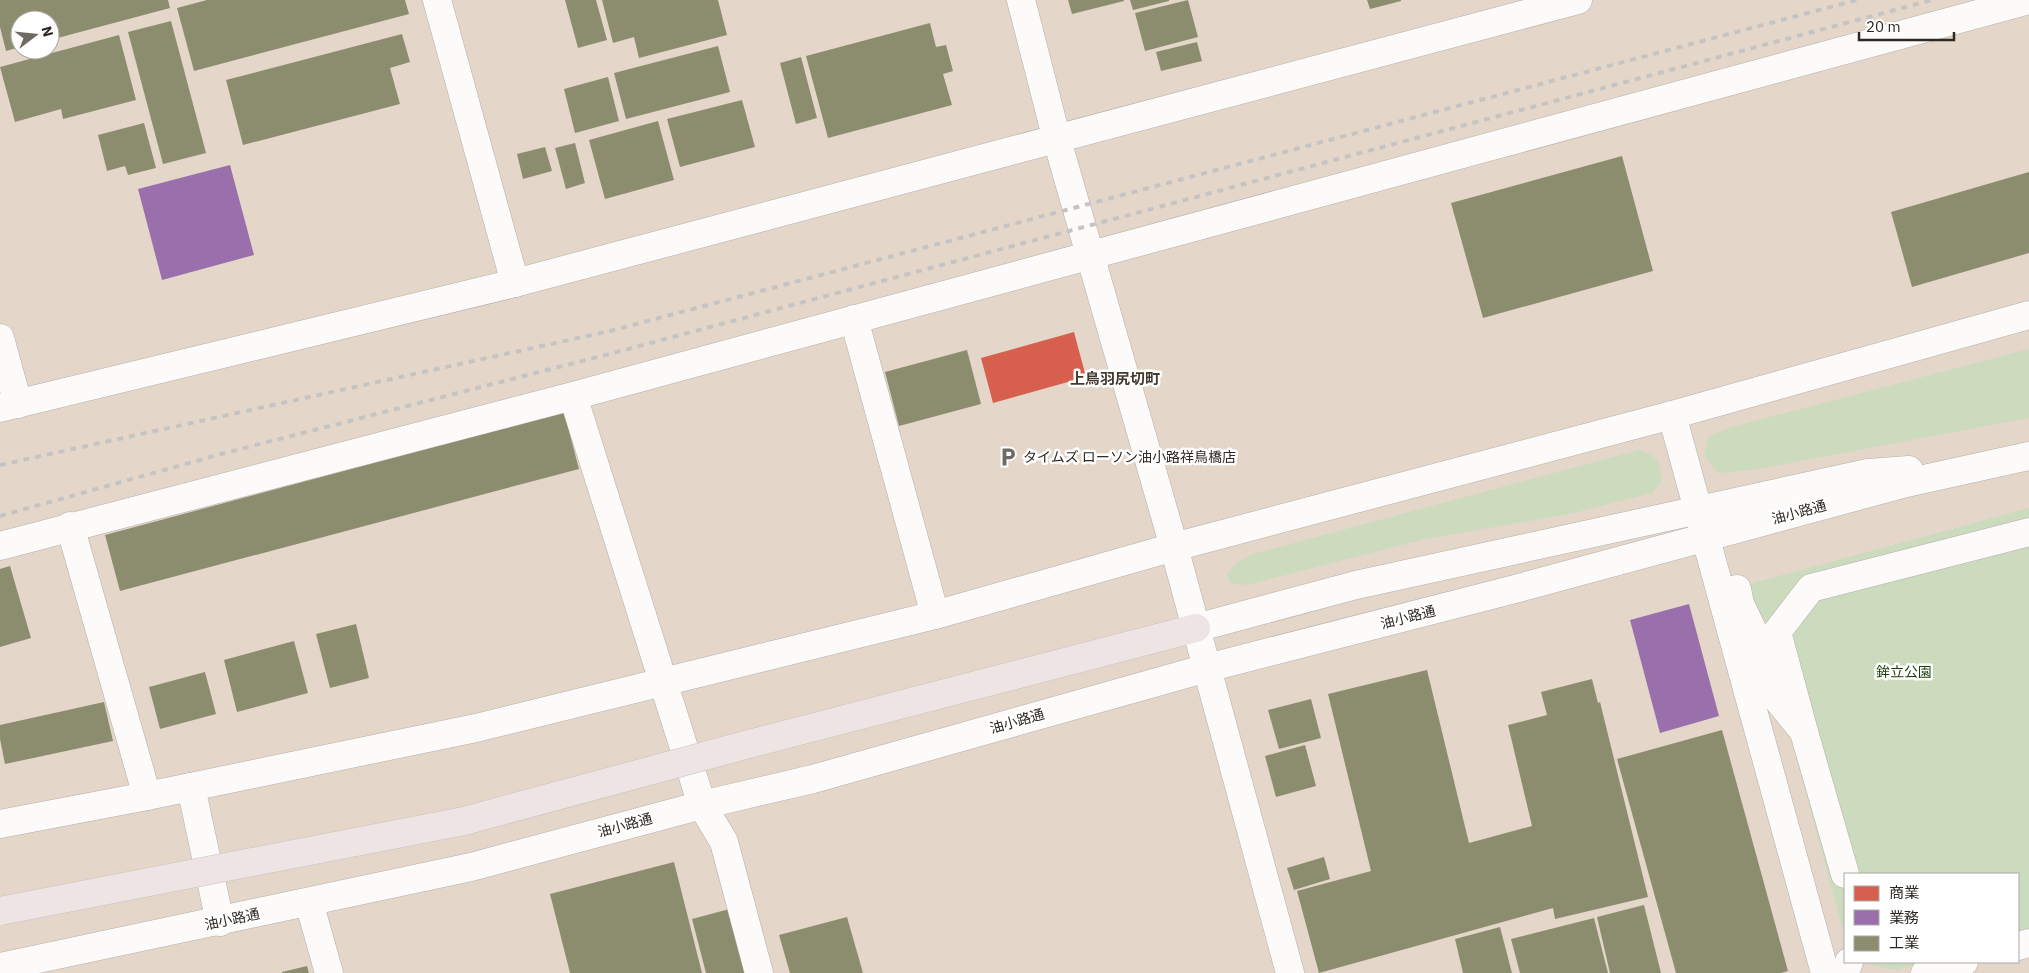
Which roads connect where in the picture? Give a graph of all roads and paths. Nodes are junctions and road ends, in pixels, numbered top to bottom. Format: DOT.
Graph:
graph roads {
  1 [pos="437,0"];
  2 [pos="1021,0"];
  3 [pos="1578,0"];
  4 [pos="2029,0"];
  5 [pos="1057,140"];
  6 [pos="1090,254"];
  7 [pos="515,284"];
  8 [pos="2029,315"];
  9 [pos="854,318"];
  10 [pos="0,338"];
  11 [pos="573,396"];
  12 [pos="9,406"];
  13 [pos="1672,416"];
  14 [pos="2029,456"];
  15 [pos="1994,464"];
  16 [pos="1698,511"];
  17 [pos="70,526"];
  18 [pos="2029,532"];
  19 [pos="1706,537"];
  20 [pos="0,546"];
  21 [pos="1174,547"];
  22 [pos="1735,580"];
  23 [pos="935,615"];
  24 [pos="1196,628"];
  25 [pos="1207,668"];
  26 [pos="663,681"];
  27 [pos="1804,732"];
  28 [pos="191,788"];
  29 [pos="147,796"];
  30 [pos="702,805"];
  31 [pos="0,824"];
  32 [pos="1845,873"];
  33 [pos="310,902"];
  34 [pos="0,911"];
  35 [pos="220,922"];
  36 [pos="1960,963"];
  37 [pos="0,968"];
  38 [pos="328,973"];
  39 [pos="759,973"];
  40 [pos="1290,973"];
  41 [pos="1825,973"];
  42 [pos="1925,973"];
  1 -- 7 [label="street"];
  2 -- 5 [label="street"];
  3 -- 5 [label="street"];
  4 -- 6 [label="street"];
  5 -- 6 [label="street"];
  5 -- 7 [label="street"];
  6 -- 9 [label="street"];
  6 -- 21 [label="street"];
  7 -- 12 [label="street"];
  8 -- 13 [label="street"];
  9 -- 11 [label="street"];
  9 -- 23 [label="street"];
  10 -- 12 [label="street"];
  11 -- 17 [label="street"];
  11 -- 26 [label="street"];
  13 -- 16 [label="street"];
  13 -- 21 [label="street"];
  14 -- 15 [label="street, 油小路通"];
  15 -- 16 [label="street"];
  15 -- 19 [label="street, 油小路通"];
  16 -- 19 [label="street"];
  16 -- 24 [label="street"];
  17 -- 20 [label="street"];
  17 -- 29 [label="street"];
  18 -- 27 [label="street"];
  19 -- 25 [label="street, 油小路通"];
  19 -- 41 [label="street"];
  21 -- 23 [label="street"];
  21 -- 24 [label="street"];
  22 -- 27 [label="street"];
  23 -- 26 [label="street"];
  24 -- 25 [label="street"];
  24 -- 34 [label="highway, bridge"];
  25 -- 30 [label="street, 油小路通"];
  25 -- 40 [label="street"];
  26 -- 28 [label="street"];
  26 -- 30 [label="street"];
  27 -- 32 [label="street"];
  28 -- 29 [label="street"];
  28 -- 35 [label="street"];
  29 -- 31 [label="street"];
  30 -- 33 [label="street, 油小路通"];
  30 -- 39 [label="street"];
  33 -- 35 [label="street, 油小路通"];
  33 -- 38 [label="street"];
  35 -- 37 [label="street, 油小路通"];
  36 -- 42 [label="street"];
}
